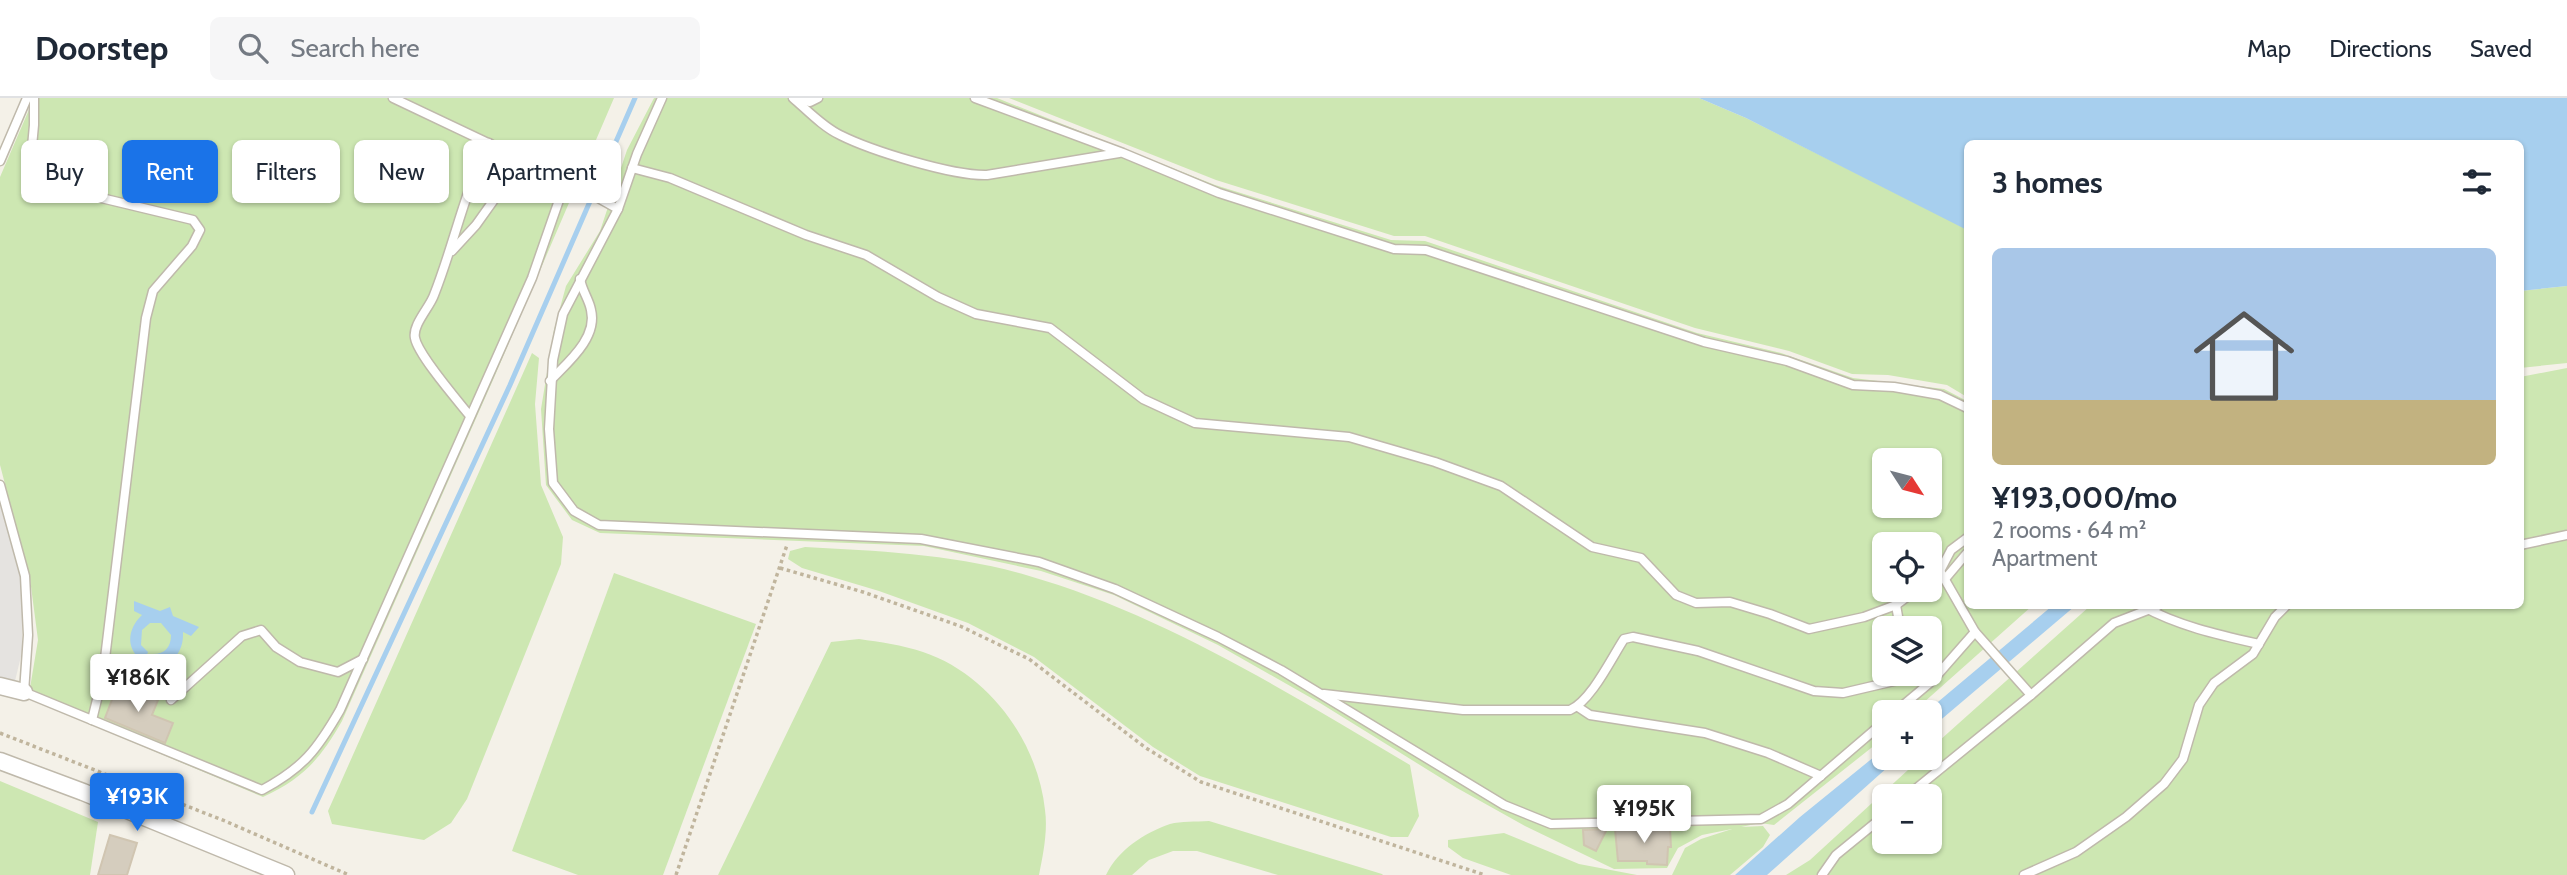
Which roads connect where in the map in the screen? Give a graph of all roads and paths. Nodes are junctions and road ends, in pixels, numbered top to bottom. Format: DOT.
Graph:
graph roads {
  1 [pos="27,98"];
  2 [pos="34,98"];
  3 [pos="393,98"];
  4 [pos="412,98"];
  5 [pos="662,98"];
  6 [pos="793,98"];
  7 [pos="818,98"];
  8 [pos="975,98"];
  9 [pos="416,108"];
  10 [pos="483,140"];
  11 [pos="1123,152"];
  12 [pos="0,161"];
  13 [pos="632,169"];
  14 [pos="466,203"];
  15 [pos="492,203"];
  16 [pos="558,203"];
  17 [pos="608,203"];
  18 [pos="617,208"];
  19 [pos="449,255"];
  20 [pos="579,279"];
  21 [pos="550,381"];
  22 [pos="1964,407"];
  23 [pos="470,416"];
  24 [pos="0,485"];
  25 [pos="791,535"];
  26 [pos="2567,536"];
  27 [pos="1964,540"];
  28 [pos="2524,544"];
  29 [pos="1964,556"];
  30 [pos="780,568"];
  31 [pos="1943,575"];
  32 [pos="1901,602"];
  33 [pos="1896,606"];
  34 [pos="2142,609"];
  35 [pos="2150,609"];
  36 [pos="2283,609"];
  37 [pos="1898,616"];
  38 [pos="1975,632"];
  39 [pos="2259,645"];
  40 [pos="363,659"];
  41 [pos="1942,668"];
  42 [pos="1872,685"];
  43 [pos="0,686"];
  44 [pos="1926,686"];
  45 [pos="24,692"];
  46 [pos="1322,694"];
  47 [pos="2030,695"];
  48 [pos="171,700"];
  49 [pos="1909,700"];
  50 [pos="1578,706"];
  51 [pos="92,720"];
  52 [pos="1872,732"];
  53 [pos="0,733"];
  54 [pos="0,761"];
  55 [pos="1821,776"];
  56 [pos="1922,784"];
  57 [pos="1872,826"];
  58 [pos="286,875"];
  59 [pos="349,875"];
  60 [pos="676,875"];
  61 [pos="1485,875"];
  62 [pos="1822,875"];
  63 [pos="2024,875"];
  1 -- 12 [label="lane"];
  2 -- 51 [label="lane"];
  3 -- 9 [label="lane"];
  4 -- 9 [label="lane"];
  5 -- 13 [label="lane"];
  6 -- 7 [label="lane"];
  6 -- 11 [label="lane"];
  8 -- 11 [label="lane"];
  9 -- 10 [label="lane"];
  11 -- 22 [label="lane"];
  13 -- 18 [label="lane"];
  13 -- 33 [label="lane"];
  14 -- 19 [label="lane"];
  15 -- 19 [label="lane"];
  16 -- 23 [label="lane"];
  17 -- 18 [label="lane"];
  18 -- 20 [label="lane"];
  19 -- 23 [label="lane"];
  20 -- 21 [label="lane"];
  20 -- 21 [label="lane"];
  21 -- 25 [label="lane"];
  23 -- 40 [label="lane"];
  24 -- 45 [label="lane"];
  25 -- 30 [label="path"];
  25 -- 46 [label="lane"];
  26 -- 28 [label="lane"];
  27 -- 31 [label="lane"];
  29 -- 31 [label="lane"];
  30 -- 60 [label="path"];
  30 -- 61 [label="path"];
  31 -- 38 [label="lane"];
  32 -- 33 [label="lane"];
  33 -- 37 [label="lane"];
  34 -- 47 [label="lane"];
  35 -- 39 [label="lane"];
  36 -- 39 [label="lane"];
  38 -- 41 [label="lane"];
  38 -- 47 [label="lane"];
  39 -- 63 [label="lane"];
  40 -- 48 [label="lane"];
  40 -- 51 [label="lane"];
  42 -- 50 [label="lane"];
  43 -- 45 [label="street"];
  44 -- 49 [label="lane"];
  45 -- 51 [label="lane"];
  46 -- 50 [label="lane"];
  46 -- 55 [label="lane"];
  47 -- 56 [label="lane"];
  50 -- 55 [label="lane"];
  52 -- 55 [label="lane"];
  53 -- 59 [label="path"];
  54 -- 58 [label="street"];
  57 -- 62 [label="lane"];
}
